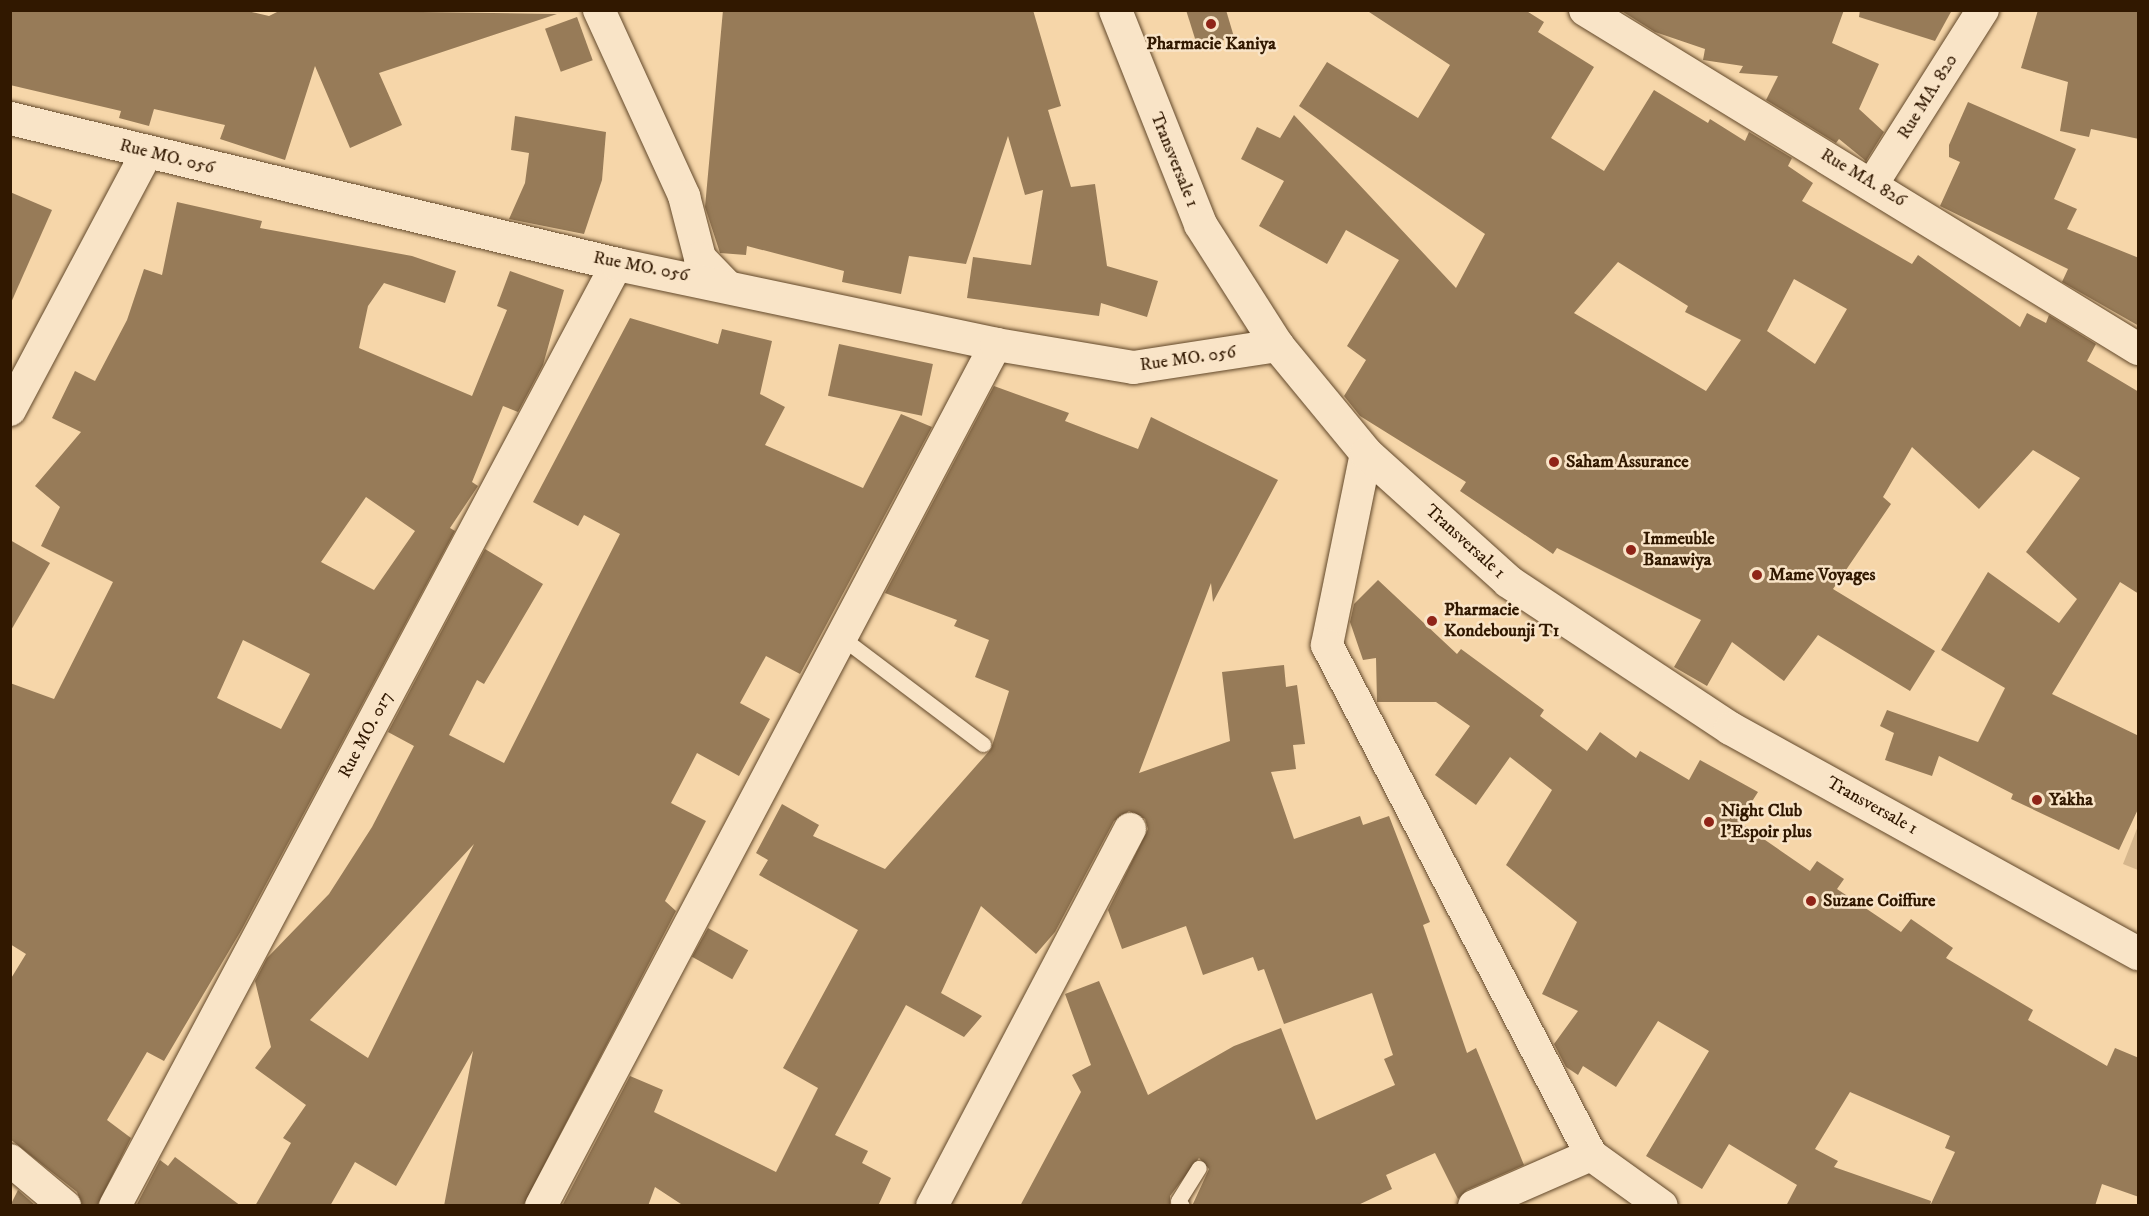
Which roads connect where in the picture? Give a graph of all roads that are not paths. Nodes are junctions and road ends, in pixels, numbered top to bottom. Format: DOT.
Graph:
graph roads {
  1 [pos="599,10"];
  2 [pos="1115,10"];
  3 [pos="1585,10"];
  4 [pos="1983,10"];
  5 [pos="10,118"];
  6 [pos="147,152"];
  7 [pos="1873,183"];
  8 [pos="617,264"];
  9 [pos="725,284"];
  10 [pos="996,344"];
  11 [pos="1276,345"];
  12 [pos="2139,350"];
  13 [pos="10,410"];
  14 [pos="1366,453"];
  15 [pos="841,637"];
  16 [pos="982,744"];
  17 [pos="1130,829"];
  18 [pos="2139,953"];
  19 [pos="1591,1155"];
  20 [pos="10,1160"];
  21 [pos="1199,1168"];
  22 [pos="65,1206"];
  23 [pos="115,1206"];
  24 [pos="541,1206"];
  25 [pos="932,1206"];
  26 [pos="1182,1206"];
  27 [pos="1474,1206"];
  28 [pos="1662,1206"];
  1 -- 9 [label="street"];
  2 -- 11 [label="main road, Transversale 1"];
  3 -- 7 [label="street, Rue MA. 826"];
  4 -- 7 [label="street, Rue MA. 820"];
  5 -- 6 [label="main road, Rue MO. 056"];
  6 -- 8 [label="main road, Rue MO. 056"];
  6 -- 13 [label="street"];
  7 -- 12 [label="street, Rue MA. 826"];
  8 -- 9 [label="main road, Rue MO. 056"];
  8 -- 23 [label="street, Rue MO. 017"];
  9 -- 10 [label="main road, Rue MO. 056"];
  10 -- 11 [label="main road, Rue MO. 056"];
  10 -- 15 [label="street"];
  11 -- 14 [label="main road, Transversale 1"];
  14 -- 18 [label="main road, Transversale 1"];
  14 -- 19 [label="street"];
  15 -- 16 [label="lane"];
  15 -- 24 [label="street"];
  17 -- 25 [label="street"];
  19 -- 27 [label="street"];
  19 -- 28 [label="street"];
  20 -- 22 [label="street"];
  21 -- 26 [label="lane"];
}
